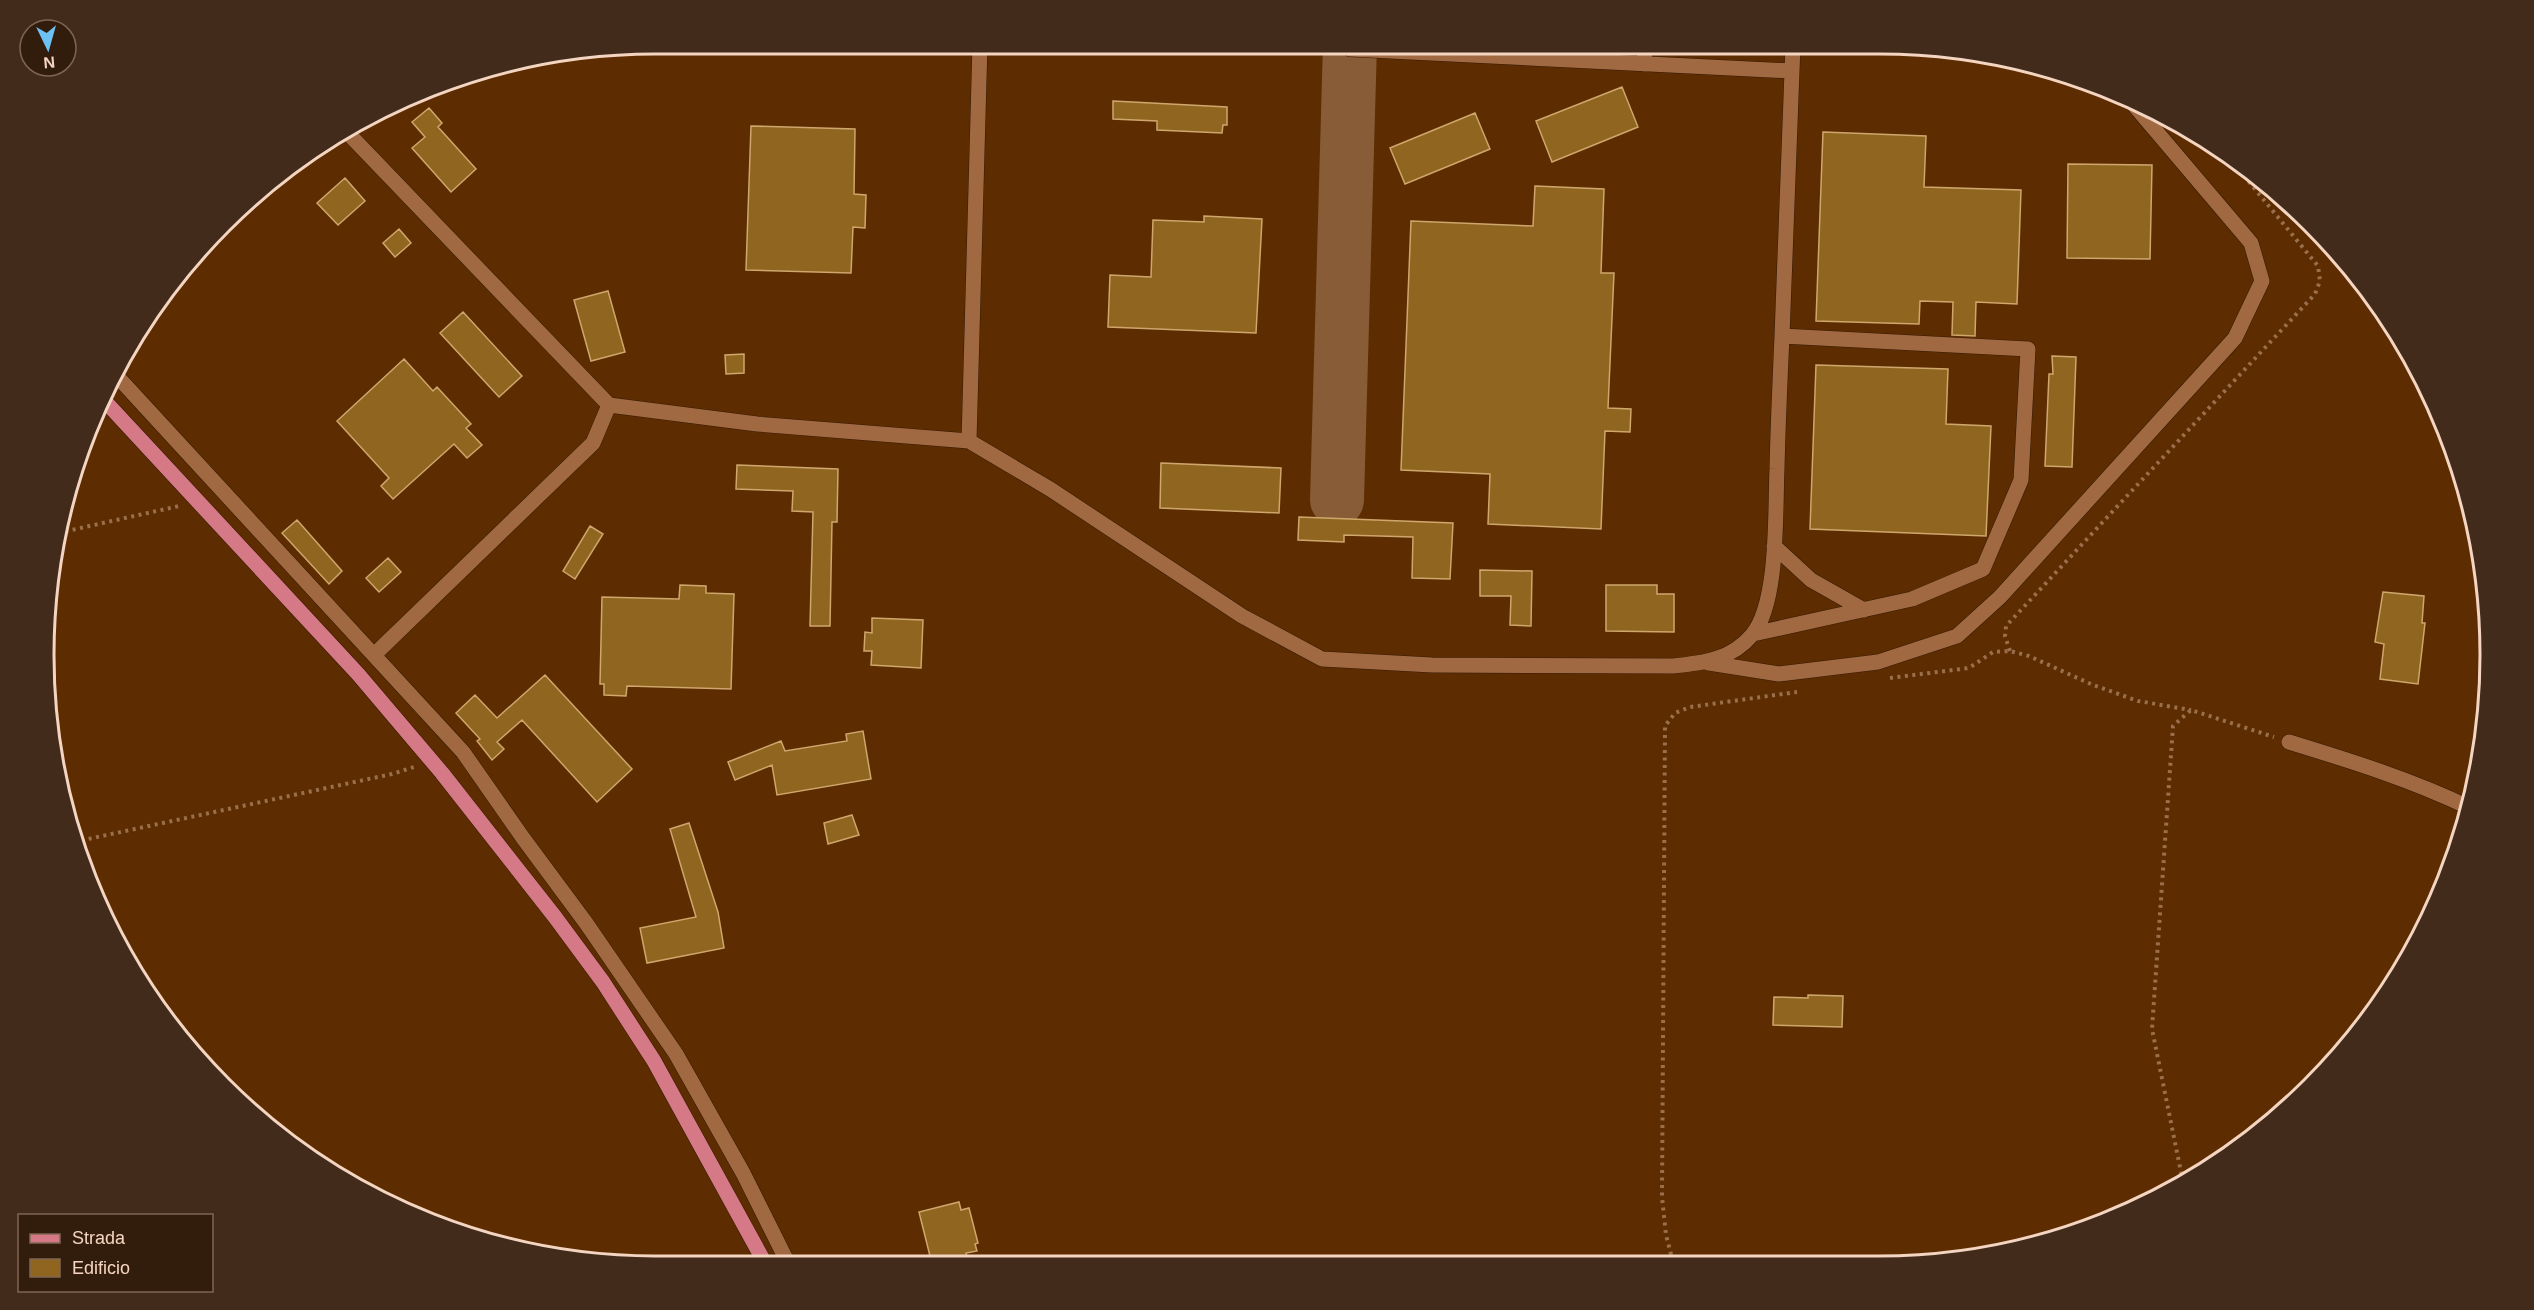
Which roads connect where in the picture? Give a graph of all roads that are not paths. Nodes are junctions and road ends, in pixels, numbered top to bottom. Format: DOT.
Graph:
graph roads {
  1 [pos="980,54"];
  2 [pos="1434,54"];
  3 [pos="1645,54"];
  4 [pos="1793,54"];
  5 [pos="1644,64"];
  6 [pos="1792,71"];
  7 [pos="2142,115"];
  8 [pos="351,137"];
  9 [pos="1782,336"];
  10 [pos="121,380"];
  11 [pos="109,405"];
  12 [pos="609,405"];
  13 [pos="969,441"];
  14 [pos="1774,546"];
  15 [pos="1864,610"];
  16 [pos="1753,634"];
  17 [pos="375,654"];
  18 [pos="1710,663"];
  19 [pos="2289,742"];
  20 [pos="2461,804"];
  21 [pos="761,1256"];
  22 [pos="784,1256"];
  1 -- 13 [label="street"];
  2 -- 5 [label="street"];
  3 -- 5 [label="street"];
  4 -- 6 [label="street"];
  5 -- 6 [label="street"];
  6 -- 9 [label="street"];
  7 -- 18 [label="street"];
  8 -- 12 [label="street"];
  9 -- 14 [label="street"];
  9 -- 15 [label="street"];
  10 -- 17 [label="street"];
  11 -- 21 [label="main road"];
  12 -- 13 [label="street"];
  12 -- 17 [label="street"];
  13 -- 18 [label="street"];
  14 -- 15 [label="street"];
  14 -- 16 [label="street"];
  15 -- 16 [label="street"];
  16 -- 18 [label="street"];
  17 -- 22 [label="street"];
  19 -- 20 [label="street"];
}
